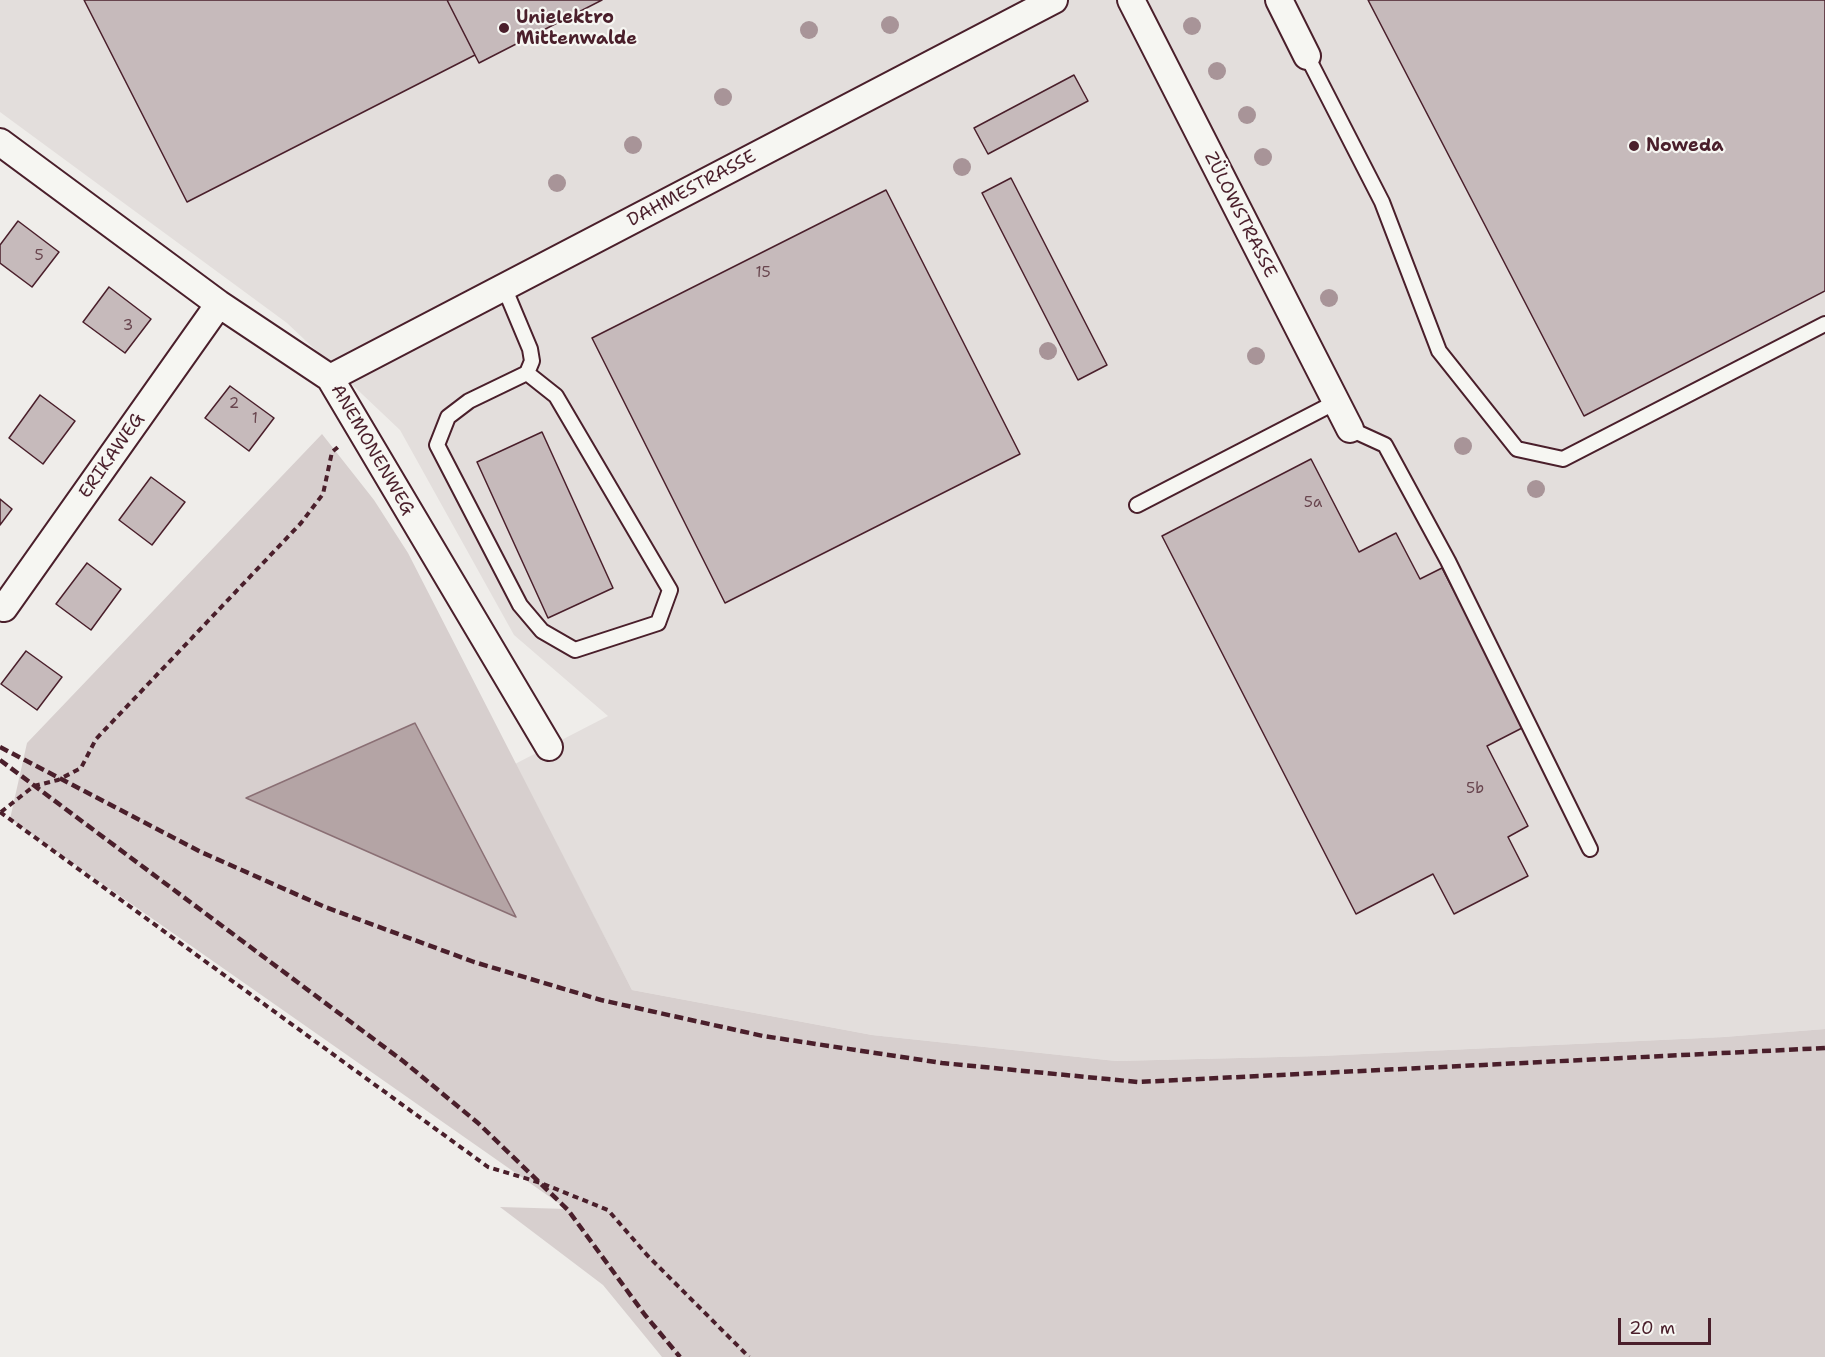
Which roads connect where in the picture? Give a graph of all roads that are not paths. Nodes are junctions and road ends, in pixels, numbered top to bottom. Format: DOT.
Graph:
graph roads {
  1 [pos="1054,0"];
  2 [pos="1131,0"];
  3 [pos="1279,0"];
  4 [pos="1307,56"];
  5 [pos="2,148"];
  6 [pos="504,287"];
  7 [pos="219,304"];
  8 [pos="1825,324"];
  9 [pos="527,373"];
  10 [pos="330,378"];
  11 [pos="1335,402"];
  12 [pos="1350,429"];
  13 [pos="1137,505"];
  14 [pos="4,608"];
  15 [pos="549,747"];
  16 [pos="1590,849"];
  1 -- 6 [label="street, DAHMESTRASSE"];
  2 -- 11 [label="street, ZÜLOWSTRASSE"];
  3 -- 4 [label="street"];
  4 -- 8 [label="lane"];
  5 -- 7 [label="street, ANEMONENWEG"];
  6 -- 9 [label="lane"];
  6 -- 10 [label="street, DAHMESTRASSE"];
  7 -- 10 [label="street, ANEMONENWEG"];
  7 -- 14 [label="street, ERIKAWEG"];
  9 -- 9 [label="lane"];
  10 -- 15 [label="street, ANEMONENWEG"];
  11 -- 12 [label="street, ZÜLOWSTRASSE"];
  11 -- 13 [label="lane"];
  12 -- 16 [label="lane"];
}
